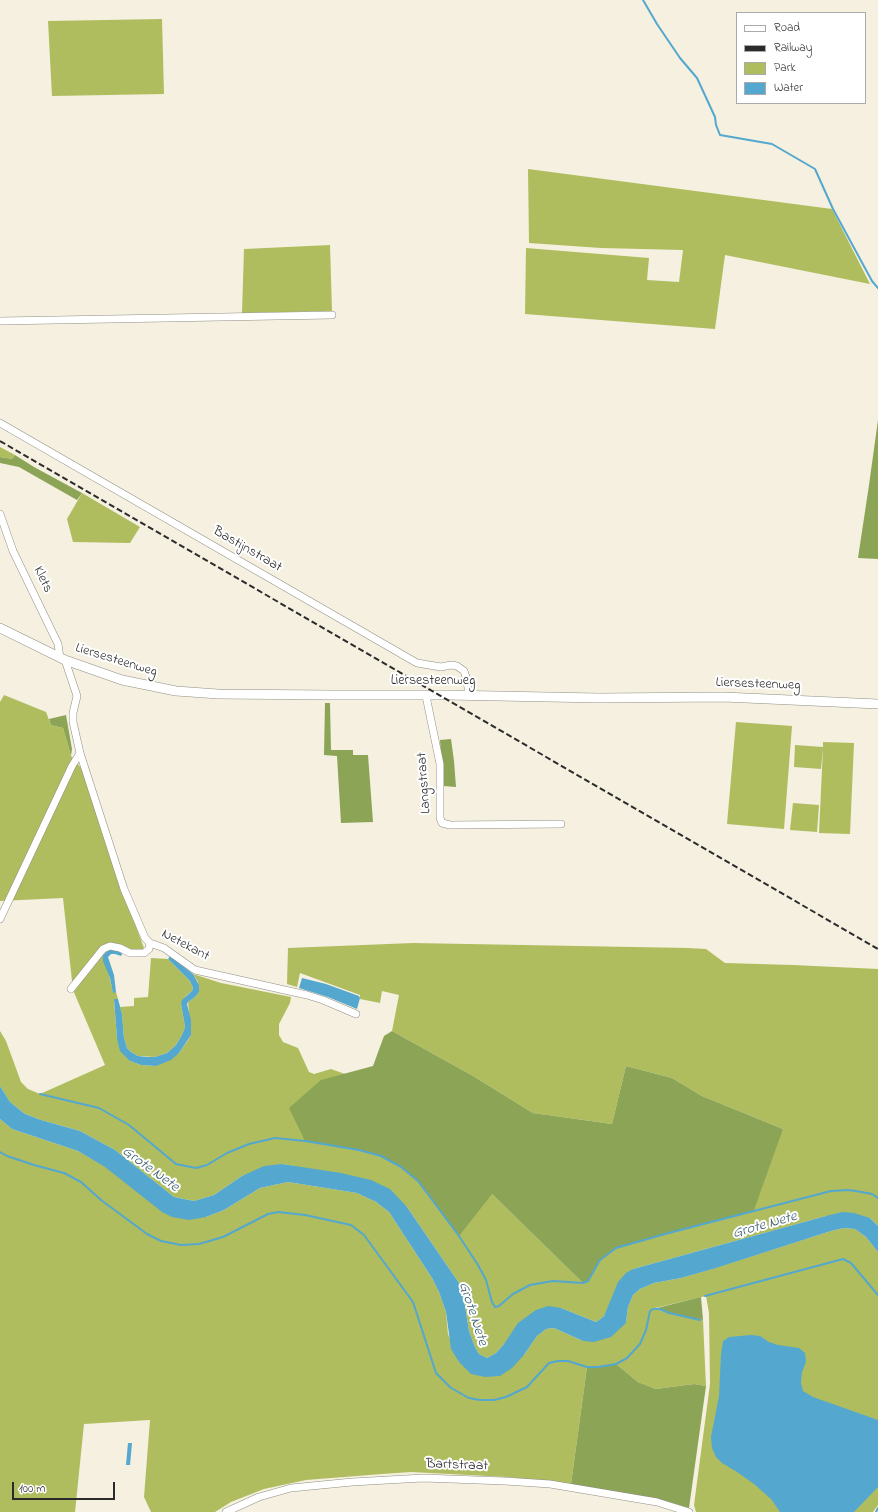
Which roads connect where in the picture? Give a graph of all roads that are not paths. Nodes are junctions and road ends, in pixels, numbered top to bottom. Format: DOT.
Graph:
graph roads {
  1 [pos="332,315"];
  2 [pos="0,320"];
  3 [pos="0,422"];
  4 [pos="0,514"];
  5 [pos="0,628"];
  6 [pos="62,659"];
  7 [pos="426,696"];
  8 [pos="469,696"];
  9 [pos="878,704"];
  10 [pos="80,753"];
  11 [pos="561,824"];
  12 [pos="0,919"];
  13 [pos="150,943"];
  14 [pos="72,989"];
  15 [pos="356,1014"];
  16 [pos="226,1512"];
  17 [pos="689,1512"];
  1 -- 2 [label="street"];
  3 -- 8 [label="street, Bastijnstraat"];
  4 -- 6 [label="street, Klets"];
  5 -- 6 [label="street, Liersesteenweg"];
  6 -- 7 [label="street, Liersesteenweg"];
  6 -- 10 [label="street, Netekant"];
  7 -- 8 [label="street, Liersesteenweg"];
  7 -- 11 [label="street, Langstraat"];
  8 -- 9 [label="street, Liersesteenweg"];
  10 -- 12 [label="street"];
  10 -- 13 [label="street, Netekant"];
  13 -- 14 [label="street"];
  13 -- 15 [label="street, Netekant"];
  16 -- 17 [label="street, Bartstraat"];
}
